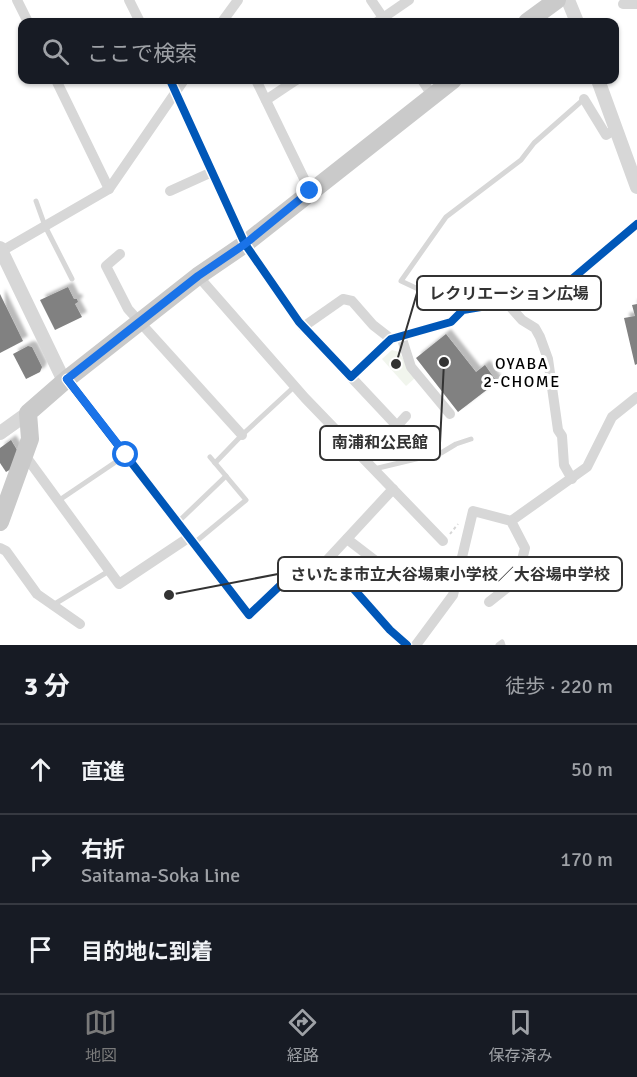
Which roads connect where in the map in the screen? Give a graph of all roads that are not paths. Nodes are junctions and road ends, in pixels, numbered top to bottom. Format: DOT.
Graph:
graph roads {
  1 [pos="17,0"];
  2 [pos="129,0"];
  3 [pos="238,0"];
  4 [pos="370,0"];
  5 [pos="409,0"];
  6 [pos="557,0"];
  7 [pos="568,0"];
  8 [pos="623,4"];
  9 [pos="637,4"];
  10 [pos="26,18"];
  11 [pos="138,18"];
  12 [pos="227,18"];
  13 [pos="380,18"];
  14 [pos="386,18"];
  15 [pos="532,18"];
  16 [pos="575,18"];
  17 [pos="58,84"];
  18 [pos="172,84"];
  19 [pos="181,84"];
  20 [pos="258,84"];
  21 [pos="290,84"];
  22 [pos="425,84"];
  23 [pos="447,84"];
  24 [pos="599,84"];
  25 [pos="176,91"];
  26 [pos="432,95"];
  27 [pos="584,99"];
  28 [pos="266,100"];
  29 [pos="616,129"];
  30 [pos="212,172"];
  31 [pos="637,187"];
  32 [pos="109,189"];
  33 [pos="171,191"];
  34 [pos="310,191"];
  35 [pos="36,201"];
  36 [pos="637,224"];
  37 [pos="45,226"];
  38 [pos="245,244"];
  39 [pos="0,250"];
  40 [pos="120,255"];
  41 [pos="198,276"];
  42 [pos="72,279"];
  43 [pos="507,303"];
  44 [pos="463,310"];
  45 [pos="141,321"];
  46 [pos="303,327"];
  47 [pos="396,337"];
  48 [pos="351,377"];
  49 [pos="66,380"];
  50 [pos="295,386"];
  51 [pos="637,396"];
  52 [pos="28,413"];
  53 [pos="450,414"];
  54 [pos="406,416"];
  55 [pos="0,433"];
  56 [pos="242,435"];
  57 [pos="471,439"];
  58 [pos="24,454"];
  59 [pos="126,455"];
  60 [pos="210,456"];
  61 [pos="215,463"];
  62 [pos="374,469"];
  63 [pos="226,476"];
  64 [pos="572,479"];
  65 [pos="393,489"];
  66 [pos="58,501"];
  67 [pos="512,521"];
  68 [pos="0,522"];
  69 [pos="177,523"];
  70 [pos="347,539"];
  71 [pos="191,541"];
  72 [pos="443,541"];
  73 [pos="0,548"];
  74 [pos="377,562"];
  75 [pos="109,571"];
  76 [pos="317,571"];
  77 [pos="489,602"];
  78 [pos="53,605"];
  79 [pos="80,624"];
  80 [pos="407,645"];
  81 [pos="416,645"];
  1 -- 10 [label="street"];
  2 -- 11 [label="street"];
  3 -- 12 [label="street"];
  4 -- 13 [label="street"];
  5 -- 14 [label="street"];
  6 -- 15 [label="main road"];
  7 -- 16 [label="street"];
  8 -- 9 [label="street"];
  17 -- 32 [label="street"];
  18 -- 25 [label="street"];
  19 -- 25 [label="street"];
  20 -- 28 [label="street"];
  21 -- 28 [label="street"];
  22 -- 26 [label="street"];
  23 -- 26 [label="main road"];
  24 -- 29 [label="street"];
  25 -- 30 [label="street"];
  25 -- 32 [label="street"];
  26 -- 34 [label="main road"];
  27 -- 29 [label="street"];
  27 -- 44 [label="lane"];
  28 -- 34 [label="street"];
  29 -- 31 [label="street"];
  30 -- 33 [label="street"];
  30 -- 38 [label="street"];
  32 -- 37 [label="street"];
  34 -- 38 [label="main road"];
  35 -- 37 [label="lane"];
  36 -- 43 [label="street"];
  37 -- 39 [label="street"];
  37 -- 42 [label="lane"];
  38 -- 41 [label="main road"];
  38 -- 46 [label="street"];
  39 -- 49 [label="street"];
  40 -- 45 [label="street"];
  41 -- 45 [label="main road"];
  41 -- 50 [label="street"];
  43 -- 44 [label="street"];
  43 -- 64 [label="street"];
  44 -- 47 [label="street"];
  45 -- 49 [label="main road"];
  45 -- 56 [label="street"];
  46 -- 47 [label="street"];
  46 -- 48 [label="street"];
  47 -- 48 [label="street"];
  47 -- 53 [label="street"];
  48 -- 54 [label="street"];
  49 -- 52 [label="main road"];
  49 -- 59 [label="street"];
  50 -- 56 [label="lane"];
  50 -- 62 [label="street"];
  51 -- 64 [label="street"];
  52 -- 55 [label="street"];
  52 -- 58 [label="main road"];
  56 -- 61 [label="lane"];
  57 -- 62 [label="lane"];
  58 -- 66 [label="street"];
  58 -- 68 [label="main road"];
  59 -- 66 [label="lane"];
  59 -- 69 [label="street"];
  60 -- 61 [label="lane"];
  61 -- 63 [label="lane"];
  62 -- 65 [label="street"];
  63 -- 69 [label="lane"];
  63 -- 71 [label="lane"];
  64 -- 67 [label="street"];
  65 -- 70 [label="street"];
  65 -- 72 [label="street"];
  66 -- 75 [label="street"];
  67 -- 77 [label="street"];
  67 -- 81 [label="street"];
  69 -- 71 [label="street"];
  70 -- 74 [label="street"];
  70 -- 76 [label="street"];
  71 -- 75 [label="street"];
  71 -- 76 [label="street"];
  73 -- 78 [label="street"];
  75 -- 78 [label="lane"];
  76 -- 80 [label="street"];
  78 -- 79 [label="street"];
}
